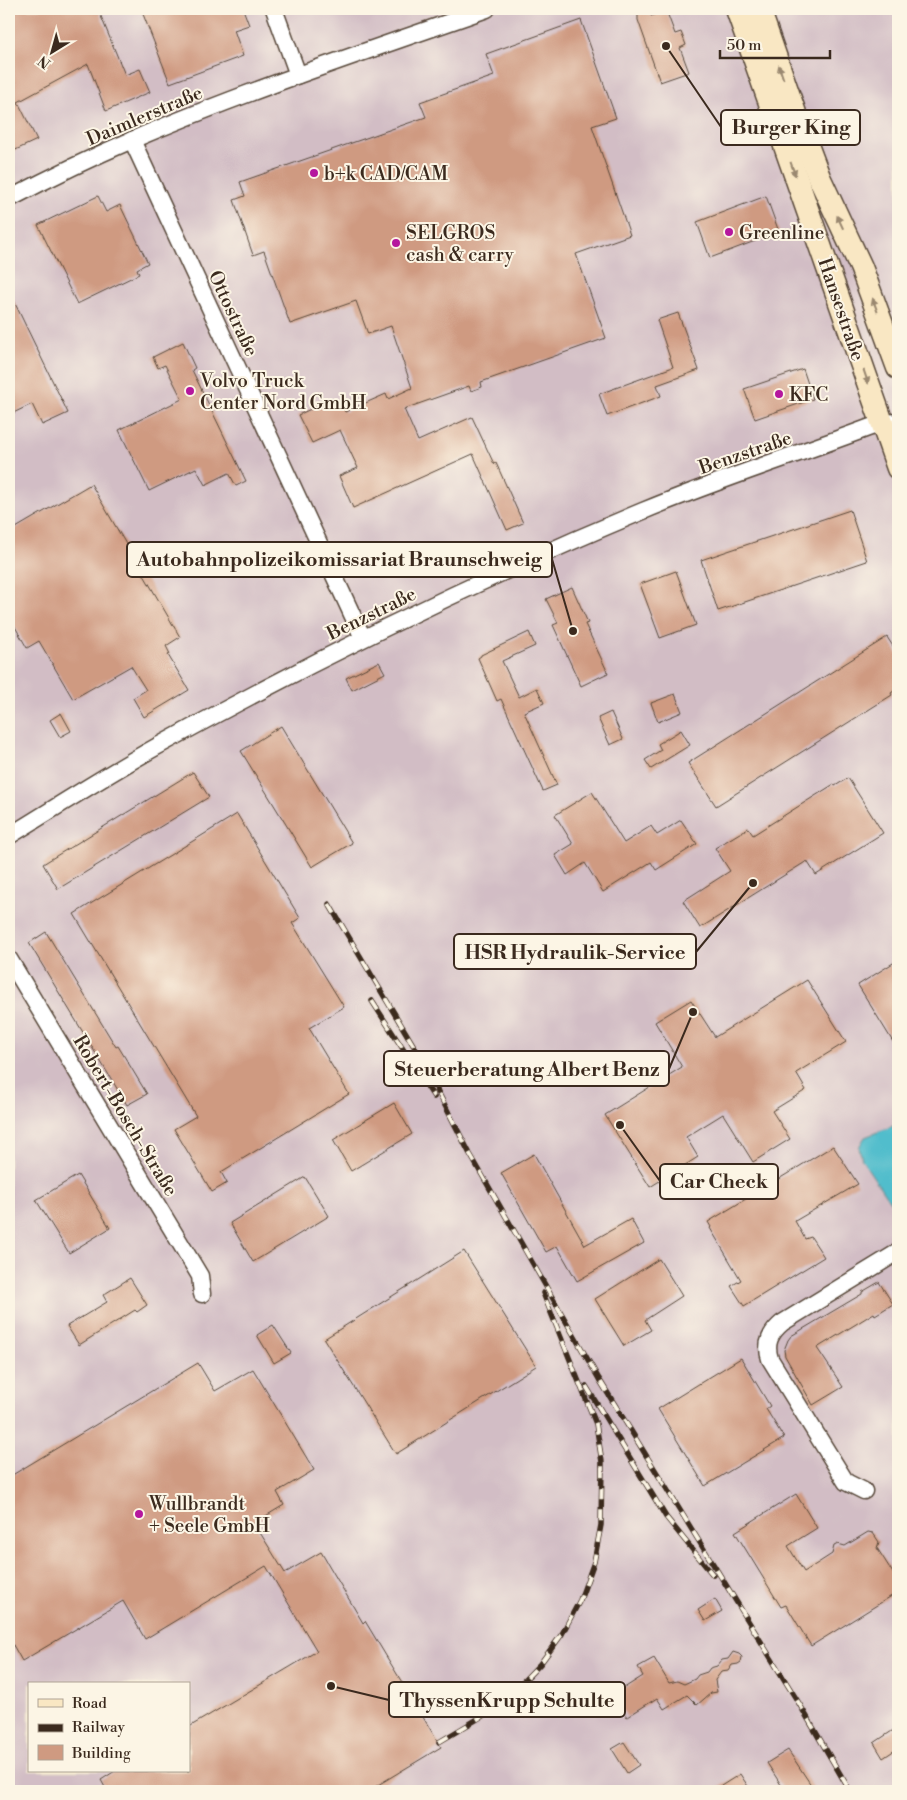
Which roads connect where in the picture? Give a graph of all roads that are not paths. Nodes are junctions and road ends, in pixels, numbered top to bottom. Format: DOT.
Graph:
graph roads {
  1 [pos="274,9"];
  2 [pos="488,9"];
  3 [pos="737,9"];
  4 [pos="759,9"];
  5 [pos="298,75"];
  6 [pos="132,140"];
  7 [pos="9,199"];
  8 [pos="898,368"];
  9 [pos="890,423"];
  10 [pos="898,468"];
  11 [pos="363,638"];
  12 [pos="9,836"];
  13 [pos="9,959"];
  14 [pos="898,1252"];
  15 [pos="202,1294"];
  16 [pos="864,1490"];
  1 -- 5 [label="street"];
  2 -- 5 [label="street, Daimlerstraße"];
  3 -- 9 [label="main road, Hansestraße, one-way"];
  8 -- 4 [label="main road, Hansestraße, one-way"];
  5 -- 6 [label="street, Daimlerstraße"];
  6 -- 7 [label="street, Daimlerstraße"];
  6 -- 11 [label="street, Ottostraße"];
  9 -- 10 [label="main road, Hansestraße"];
  9 -- 11 [label="street, Benzstraße"];
  11 -- 12 [label="street, Benzstraße"];
  13 -- 15 [label="street, Robert-Bosch-Straße"];
  14 -- 16 [label="street"];
}
